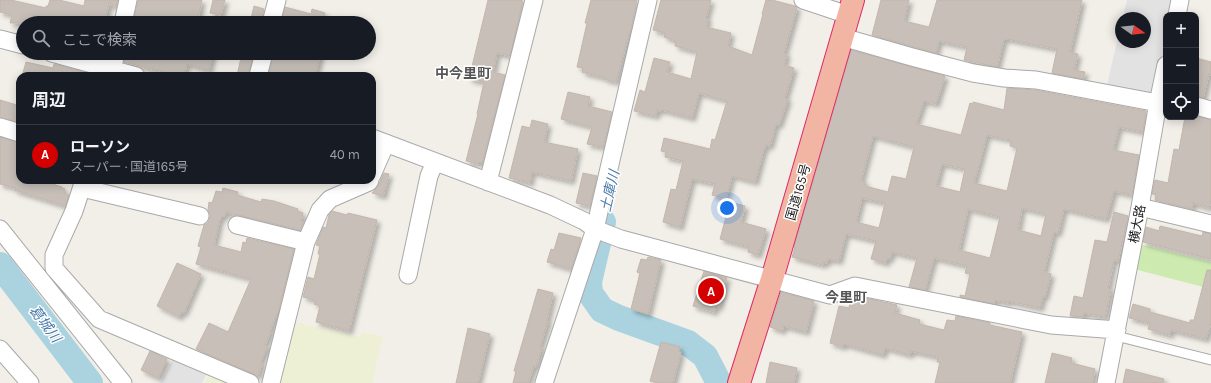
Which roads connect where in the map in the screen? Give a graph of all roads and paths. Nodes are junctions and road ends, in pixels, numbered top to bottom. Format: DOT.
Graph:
graph roads {
  1 [pos="128,0"];
  2 [pos="277,0"];
  3 [pos="534,0"];
  4 [pos="648,0"];
  5 [pos="803,0"];
  6 [pos="1180,0"];
  7 [pos="850,7"];
  8 [pos="1178,12"];
  9 [pos="125,16"];
  10 [pos="273,16"];
  11 [pos="842,37"];
  12 [pos="0,39"];
  13 [pos="16,43"];
  14 [pos="76,60"];
  15 [pos="118,60"];
  16 [pos="262,60"];
  17 [pos="116,72"];
  18 [pos="122,72"];
  19 [pos="259,72"];
  20 [pos="1163,84"];
  21 [pos="1161,100"];
  22 [pos="1199,107"];
  23 [pos="1211,110"];
  24 [pos="0,127"];
  25 [pos="16,132"];
  26 [pos="379,140"];
  27 [pos="376,155"];
  28 [pos="435,162"];
  29 [pos="488,182"];
  30 [pos="83,184"];
  31 [pos="364,184"];
  32 [pos="1140,207"];
  33 [pos="200,216"];
  34 [pos="1211,224"];
  35 [pos="237,225"];
  36 [pos="0,229"];
  37 [pos="595,229"];
  38 [pos="306,242"];
  39 [pos="408,275"];
  40 [pos="772,278"];
  41 [pos="1116,333"];
  42 [pos="0,349"];
  43 [pos="1211,360"];
  44 [pos="30,383"];
  45 [pos="123,383"];
  46 [pos="250,383"];
  47 [pos="271,383"];
  48 [pos="544,383"];
  49 [pos="739,383"];
  50 [pos="1106,383"];
  1 -- 9 [label="street"];
  2 -- 10 [label="street"];
  3 -- 29 [label="street"];
  4 -- 37 [label="street"];
  5 -- 7 [label="street"];
  6 -- 8 [label="street"];
  7 -- 11 [label="highway, 国道165号"];
  11 -- 21 [label="street"];
  11 -- 40 [label="highway, 国道165号"];
  12 -- 13 [label="street"];
  14 -- 17 [label="street"];
  15 -- 18 [label="street"];
  16 -- 19 [label="street"];
  20 -- 21 [label="street, 横大路"];
  21 -- 32 [label="street, 横大路"];
  22 -- 23 [label="street"];
  24 -- 25 [label="street"];
  26 -- 27 [label="street"];
  26 -- 28 [label="street"];
  28 -- 29 [label="street"];
  28 -- 39 [label="street"];
  29 -- 37 [label="street"];
  30 -- 33 [label="street"];
  30 -- 46 [label="street"];
  31 -- 38 [label="street"];
  32 -- 34 [label="street"];
  32 -- 41 [label="street, 横大路"];
  35 -- 38 [label="street"];
  36 -- 45 [label="street"];
  37 -- 40 [label="street"];
  37 -- 48 [label="street"];
  38 -- 47 [label="street"];
  40 -- 41 [label="street"];
  40 -- 49 [label="highway, 国道165号"];
  41 -- 43 [label="lane"];
  41 -- 50 [label="street, 横大路"];
  42 -- 44 [label="street"];
}
